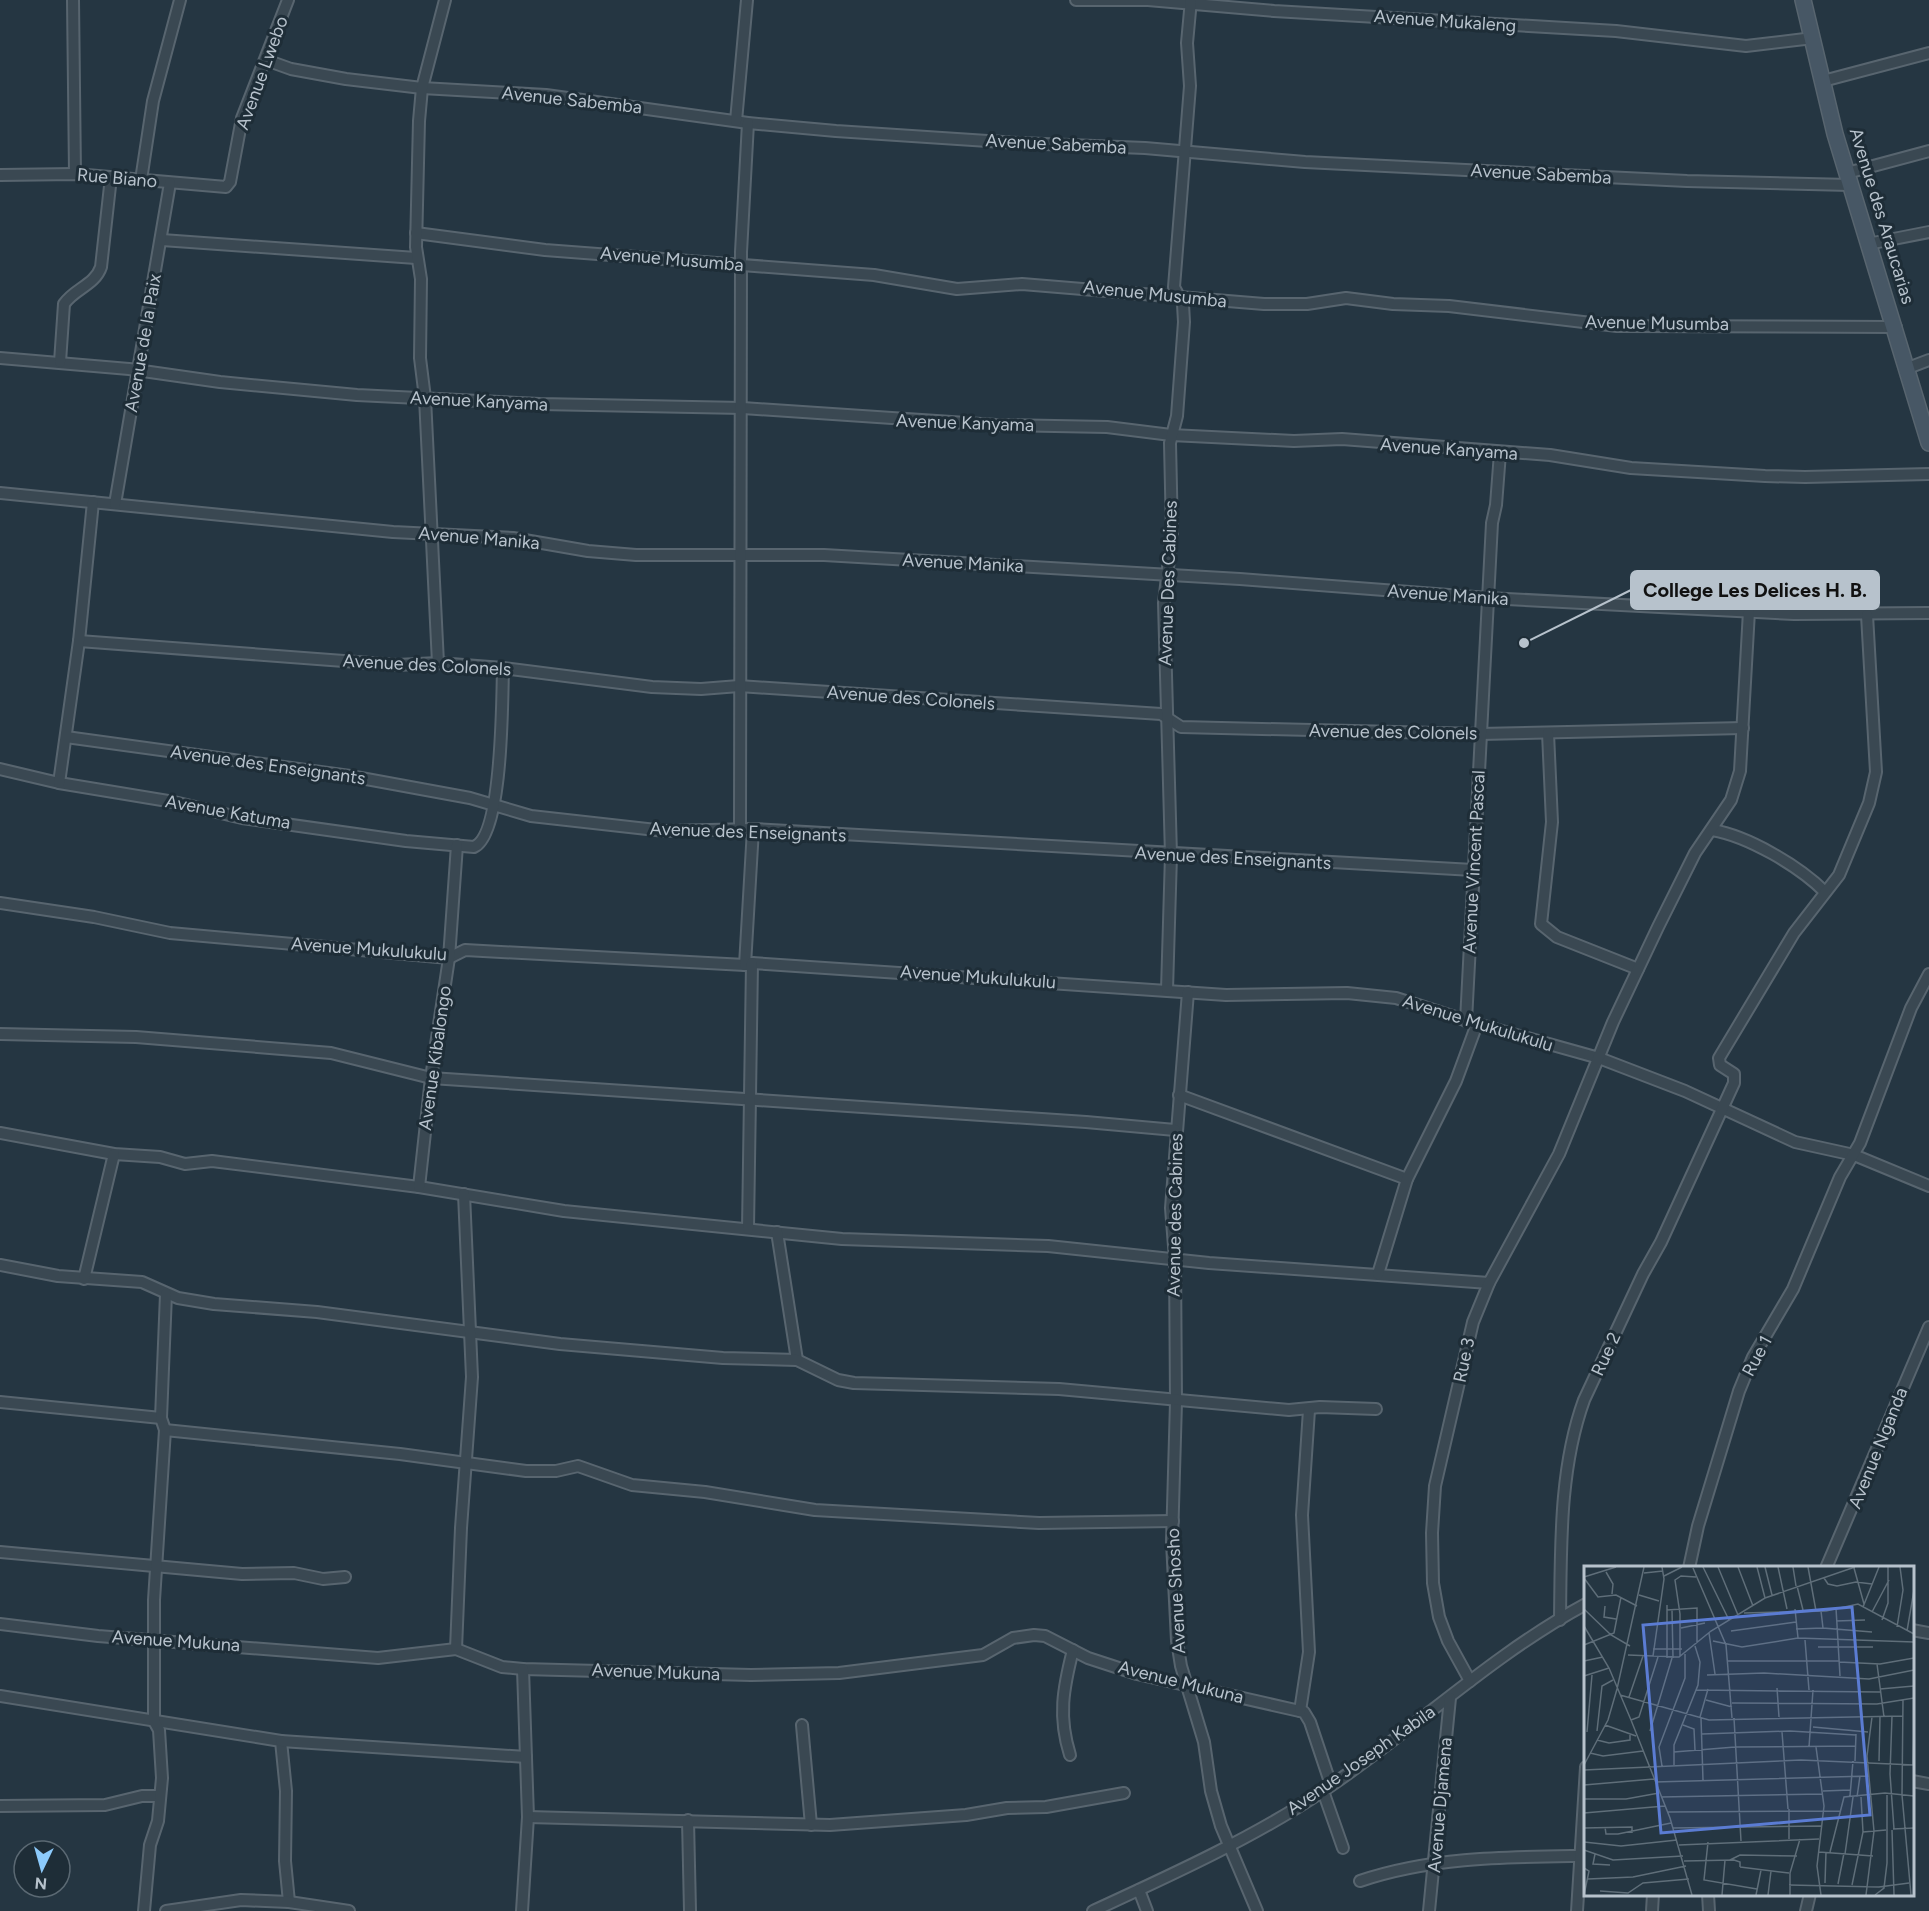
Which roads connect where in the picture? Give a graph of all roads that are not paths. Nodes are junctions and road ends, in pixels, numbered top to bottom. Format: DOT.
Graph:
graph roads {
  1 [pos="73,0"];
  2 [pos="180,0"];
  3 [pos="288,0"];
  4 [pos="445,0"];
  5 [pos="747,0"];
  6 [pos="1076,0"];
  7 [pos="1803,0"];
  8 [pos="1191,2"];
  9 [pos="1813,38"];
  10 [pos="1929,53"];
  11 [pos="266,60"];
  12 [pos="1823,81"];
  13 [pos="422,88"];
  14 [pos="742,122"];
  15 [pos="1184,151"];
  16 [pos="1929,151"];
  17 [pos="75,174"];
  18 [pos="0,175"];
  19 [pos="111,177"];
  20 [pos="1848,179"];
  21 [pos="141,180"];
  22 [pos="230,182"];
  23 [pos="171,183"];
  24 [pos="1929,232"];
  25 [pos="416,233"];
  26 [pos="162,240"];
  27 [pos="1868,244"];
  28 [pos="416,258"];
  29 [pos="743,266"];
  30 [pos="1179,298"];
  31 [pos="1896,327"];
  32 [pos="0,358"];
  33 [pos="1929,360"];
  34 [pos="60,362"];
  35 [pos="1908,368"];
  36 [pos="137,370"];
  37 [pos="425,398"];
  38 [pos="743,408"];
  39 [pos="1171,435"];
  40 [pos="1929,442"];
  41 [pos="1500,453"];
  42 [pos="1929,474"];
  43 [pos="0,493"];
  44 [pos="93,502"];
  45 [pos="115,504"];
  46 [pos="431,534"];
  47 [pos="741,555"];
  48 [pos="1167,576"];
  49 [pos="1488,598"];
  50 [pos="1749,611"];
  51 [pos="1929,613"];
  52 [pos="1867,615"];
  53 [pos="79,641"];
  54 [pos="438,663"];
  55 [pos="503,668"];
  56 [pos="739,686"];
  57 [pos="1167,718"];
  58 [pos="1743,728"];
  59 [pos="1548,733"];
  60 [pos="1480,734"];
  61 [pos="66,737"];
  62 [pos="0,770"];
  63 [pos="59,783"];
  64 [pos="493,806"];
  65 [pos="740,829"];
  66 [pos="753,829"];
  67 [pos="1712,830"];
  68 [pos="457,845"];
  69 [pos="1171,855"];
  70 [pos="1473,870"];
  71 [pos="1825,892"];
  72 [pos="0,903"];
  73 [pos="449,958"];
  74 [pos="748,964"];
  75 [pos="1638,969"];
  76 [pos="1929,974"];
  77 [pos="1167,990"];
  78 [pos="1188,992"];
  79 [pos="1472,1022"];
  80 [pos="0,1034"];
  81 [pos="1599,1058"];
  82 [pos="431,1078"];
  83 [pos="1179,1095"];
  84 [pos="750,1100"];
  85 [pos="1721,1108"];
  86 [pos="1175,1130"];
  87 [pos="0,1133"];
  88 [pos="114,1154"];
  89 [pos="1854,1155"];
  90 [pos="1407,1179"];
  91 [pos="1929,1186"];
  92 [pos="419,1187"];
  93 [pos="464,1194"];
  94 [pos="748,1229"];
  95 [pos="777,1233"];
  96 [pos="1175,1259"];
  97 [pos="0,1265"];
  98 [pos="1378,1274"];
  99 [pos="84,1278"];
  100 [pos="1489,1282"];
  101 [pos="166,1294"];
  102 [pos="1929,1328"];
  103 [pos="471,1332"];
  104 [pos="797,1360"];
  105 [pos="0,1402"];
  106 [pos="1176,1402"];
  107 [pos="1376,1409"];
  108 [pos="1309,1410"];
  109 [pos="161,1418"];
  110 [pos="165,1430"];
  111 [pos="467,1465"];
  112 [pos="1173,1521"];
  113 [pos="0,1552"];
  114 [pos="157,1565"];
  115 [pos="1689,1566"];
  116 [pos="1827,1566"];
  117 [pos="345,1577"];
  118 [pos="1584,1605"];
  119 [pos="1560,1620"];
  120 [pos="0,1624"];
  121 [pos="1914,1630"];
  122 [pos="1929,1633"];
  123 [pos="153,1639"];
  124 [pos="456,1649"];
  125 [pos="1073,1650"];
  126 [pos="523,1669"];
  127 [pos="1470,1681"];
  128 [pos="1189,1687"];
  129 [pos="0,1696"];
  130 [pos="1450,1698"];
  131 [pos="1300,1712"];
  132 [pos="154,1721"];
  133 [pos="802,1725"];
  134 [pos="281,1741"];
  135 [pos="1071,1755"];
  136 [pos="526,1757"];
  137 [pos="1914,1781"];
  138 [pos="1929,1784"];
  139 [pos="1327,1788"];
  140 [pos="1124,1793"];
  141 [pos="160,1796"];
  142 [pos="1584,1797"];
  143 [pos="0,1806"];
  144 [pos="528,1817"];
  145 [pos="688,1820"];
  146 [pos="811,1825"];
  147 [pos="1228,1844"];
  148 [pos="1343,1848"];
  149 [pos="1580,1856"];
  150 [pos="1436,1863"];
  151 [pos="1359,1881"];
  152 [pos="1139,1890"];
  153 [pos="1653,1896"];
  154 [pos="1810,1896"];
  155 [pos="289,1902"];
  156 [pos="331,1910"];
  157 [pos="144,1911"];
  158 [pos="166,1911"];
  159 [pos="349,1911"];
  160 [pos="522,1911"];
  161 [pos="690,1911"];
  162 [pos="1093,1911"];
  163 [pos="1147,1911"];
  164 [pos="1257,1911"];
  165 [pos="1429,1911"];
  166 [pos="1577,1911"];
  167 [pos="1652,1911"];
  168 [pos="1806,1911"];
  1 -- 17 [label="street"];
  2 -- 21 [label="street"];
  3 -- 11 [label="street, Avenue Lwebo"];
  4 -- 13 [label="street"];
  5 -- 14 [label="street"];
  6 -- 8 [label="street, Avenue Mukaleng"];
  7 -- 9 [label="street, Avenue des Araucarias"];
  8 -- 9 [label="street, Avenue Mukaleng"];
  8 -- 15 [label="street, Avenue Des Cabines"];
  9 -- 12 [label="street, Avenue des Araucarias"];
  10 -- 12 [label="street"];
  11 -- 13 [label="street, Avenue Sabemba"];
  11 -- 22 [label="street, Avenue Lwebo"];
  12 -- 20 [label="street, Avenue des Araucarias"];
  13 -- 14 [label="street, Avenue Sabemba"];
  13 -- 25 [label="street"];
  14 -- 15 [label="street, Avenue Sabemba"];
  14 -- 29 [label="street"];
  15 -- 20 [label="street, Avenue Sabemba"];
  15 -- 30 [label="street, Avenue Des Cabines"];
  16 -- 20 [label="street, Avenue Sabemba"];
  17 -- 18 [label="street, Rue Biano"];
  17 -- 19 [label="street, Rue Biano"];
  19 -- 21 [label="street, Rue Biano"];
  19 -- 34 [label="street"];
  20 -- 27 [label="street, Avenue des Araucarias"];
  21 -- 23 [label="street, Rue Biano"];
  22 -- 23 [label="street, Rue Biano"];
  23 -- 26 [label="street, Avenue de la Paix"];
  24 -- 27 [label="street"];
  25 -- 28 [label="street"];
  25 -- 29 [label="street, Avenue Musumba"];
  26 -- 28 [label="street"];
  26 -- 36 [label="street, Avenue de la Paix"];
  27 -- 31 [label="street, Avenue des Araucarias"];
  28 -- 37 [label="street"];
  29 -- 30 [label="street, Avenue Musumba"];
  29 -- 38 [label="street"];
  30 -- 31 [label="street, Avenue Musumba"];
  30 -- 39 [label="street, Avenue Des Cabines"];
  31 -- 35 [label="street, Avenue des Araucarias"];
  32 -- 34 [label="street, Avenue Kanyama"];
  33 -- 35 [label="street"];
  34 -- 36 [label="street, Avenue Kanyama"];
  35 -- 40 [label="street, Avenue des Araucarias"];
  36 -- 37 [label="street, Avenue Kanyama"];
  36 -- 45 [label="street, Avenue de la Paix"];
  37 -- 38 [label="street, Avenue Kanyama"];
  37 -- 46 [label="street"];
  38 -- 39 [label="street, Avenue Kanyama"];
  38 -- 47 [label="street"];
  39 -- 41 [label="street, Avenue Kanyama"];
  39 -- 48 [label="street, Avenue Des Cabines"];
  41 -- 42 [label="street, Avenue Kanyama"];
  41 -- 49 [label="street, Avenue Vincent Pascal"];
  43 -- 44 [label="street, Avenue Manika"];
  44 -- 45 [label="street, Avenue Manika"];
  44 -- 53 [label="street"];
  45 -- 46 [label="street, Avenue Manika"];
  46 -- 47 [label="street, Avenue Manika"];
  46 -- 54 [label="street"];
  47 -- 48 [label="street, Avenue Manika"];
  47 -- 56 [label="street"];
  48 -- 49 [label="street, Avenue Manika"];
  48 -- 57 [label="street, Avenue Des Cabines"];
  49 -- 50 [label="street, Avenue Manika"];
  49 -- 60 [label="street, Avenue Vincent Pascal"];
  50 -- 52 [label="street, Avenue Manika"];
  50 -- 58 [label="street, Rue 3"];
  51 -- 52 [label="street, Avenue Manika"];
  52 -- 71 [label="street"];
  53 -- 54 [label="street, Avenue des Colonels"];
  53 -- 61 [label="street"];
  54 -- 55 [label="street, Avenue des Colonels"];
  55 -- 56 [label="street, Avenue des Colonels"];
  55 -- 64 [label="street"];
  56 -- 57 [label="street, Avenue des Colonels"];
  56 -- 65 [label="street"];
  57 -- 60 [label="street, Avenue des Colonels"];
  57 -- 69 [label="street, Avenue Des Cabines"];
  58 -- 59 [label="street, Avenue des Colonels"];
  58 -- 67 [label="street, Rue 3"];
  59 -- 60 [label="street, Avenue des Colonels"];
  59 -- 75 [label="street"];
  60 -- 70 [label="street, Avenue Vincent Pascal"];
  61 -- 63 [label="street"];
  61 -- 64 [label="street, Avenue des Enseignants"];
  62 -- 63 [label="street, Avenue Katuma"];
  63 -- 68 [label="street, Avenue Katuma"];
  64 -- 65 [label="street, Avenue des Enseignants"];
  64 -- 68 [label="street"];
  65 -- 66 [label="street, Avenue des Enseignants"];
  66 -- 69 [label="street, Avenue des Enseignants"];
  66 -- 74 [label="street"];
  67 -- 71 [label="street"];
  67 -- 75 [label="street, Rue 3"];
  68 -- 73 [label="street, Avenue Kibalongo"];
  69 -- 70 [label="street, Avenue des Enseignants"];
  69 -- 77 [label="street, Avenue Des Cabines"];
  70 -- 79 [label="street, Avenue Vincent Pascal"];
  71 -- 85 [label="street, Rue 2"];
  72 -- 73 [label="street, Avenue Mukulukulu"];
  73 -- 74 [label="street, Avenue Mukulukulu"];
  73 -- 82 [label="street, Avenue Kibalongo"];
  74 -- 77 [label="street, Avenue Mukulukulu"];
  74 -- 84 [label="street"];
  75 -- 81 [label="street, Rue 3"];
  76 -- 89 [label="street, Rue 1"];
  77 -- 78 [label="street, Avenue Mukulukulu"];
  78 -- 79 [label="street, Avenue Mukulukulu"];
  78 -- 83 [label="street, Avenue des Cabines"];
  79 -- 81 [label="street, Avenue Mukulukulu"];
  79 -- 90 [label="street, Avenue Vincent Pascal"];
  80 -- 82 [label="street"];
  81 -- 85 [label="street, Avenue Mukulukulu"];
  81 -- 100 [label="street, Rue 3"];
  82 -- 84 [label="street"];
  82 -- 92 [label="street, Avenue Kibalongo"];
  83 -- 86 [label="street, Avenue des Cabines"];
  83 -- 90 [label="street"];
  84 -- 86 [label="street"];
  84 -- 94 [label="street"];
  85 -- 89 [label="street, Avenue Mukulukulu"];
  85 -- 119 [label="street, Rue 2"];
  86 -- 96 [label="street, Avenue des Cabines"];
  87 -- 88 [label="street"];
  88 -- 92 [label="street"];
  88 -- 99 [label="street"];
  89 -- 91 [label="street, Avenue Mukulukulu"];
  89 -- 115 [label="street, Rue 1"];
  90 -- 98 [label="street, Avenue Vincent Pascal"];
  92 -- 93 [label="street"];
  93 -- 94 [label="street"];
  93 -- 103 [label="street"];
  94 -- 95 [label="street"];
  95 -- 96 [label="street"];
  95 -- 104 [label="street"];
  96 -- 98 [label="street"];
  96 -- 106 [label="street, Avenue des Cabines"];
  97 -- 99 [label="street"];
  98 -- 100 [label="street"];
  99 -- 101 [label="street"];
  100 -- 127 [label="street, Rue 3"];
  101 -- 103 [label="street"];
  101 -- 109 [label="street"];
  102 -- 116 [label="street, Avenue Nganda"];
  103 -- 104 [label="street"];
  103 -- 111 [label="street"];
  104 -- 106 [label="street"];
  105 -- 109 [label="street"];
  106 -- 108 [label="street"];
  106 -- 112 [label="street, Avenue Shosho"];
  107 -- 108 [label="street"];
  108 -- 131 [label="street"];
  109 -- 110 [label="street"];
  110 -- 111 [label="street"];
  110 -- 114 [label="street"];
  111 -- 112 [label="street"];
  111 -- 124 [label="street"];
  112 -- 128 [label="street, Avenue Shosho"];
  113 -- 114 [label="street"];
  114 -- 117 [label="street"];
  114 -- 123 [label="street"];
  118 -- 119 [label="street, Avenue Joseph Kabila"];
  119 -- 127 [label="street, Avenue Joseph Kabila"];
  120 -- 123 [label="street, Avenue Mukuna"];
  121 -- 122 [label="street"];
  123 -- 124 [label="street, Avenue Mukuna"];
  123 -- 132 [label="street"];
  124 -- 126 [label="street, Avenue Mukuna"];
  125 -- 126 [label="street, Avenue Mukuna"];
  125 -- 128 [label="street, Avenue Mukuna"];
  125 -- 135 [label="street"];
  126 -- 136 [label="street"];
  127 -- 130 [label="street, Avenue Joseph Kabila"];
  128 -- 131 [label="street, Avenue Mukuna"];
  128 -- 147 [label="street, Avenue Shosho"];
  129 -- 132 [label="street"];
  130 -- 139 [label="street, Avenue Joseph Kabila"];
  130 -- 150 [label="street, Avenue Djamena"];
  131 -- 139 [label="street"];
  132 -- 134 [label="street"];
  132 -- 141 [label="street"];
  133 -- 146 [label="street"];
  134 -- 136 [label="street"];
  134 -- 155 [label="street"];
  136 -- 144 [label="street"];
  137 -- 138 [label="street"];
  139 -- 147 [label="street, Avenue Joseph Kabila"];
  139 -- 148 [label="street"];
  140 -- 146 [label="street"];
  141 -- 143 [label="street"];
  141 -- 157 [label="street"];
  142 -- 149 [label="street"];
  144 -- 145 [label="street"];
  144 -- 160 [label="street"];
  145 -- 146 [label="street"];
  145 -- 161 [label="street"];
  147 -- 152 [label="street, Avenue Joseph Kabila"];
  147 -- 164 [label="street, Avenue Shosho"];
  149 -- 150 [label="street"];
  149 -- 166 [label="street"];
  150 -- 151 [label="street"];
  150 -- 165 [label="street, Avenue Djamena"];
  152 -- 162 [label="street, Avenue Joseph Kabila"];
  152 -- 163 [label="street"];
  153 -- 167 [label="street"];
  154 -- 168 [label="street"];
  155 -- 156 [label="street"];
  155 -- 158 [label="street"];
  156 -- 159 [label="street"];
}
